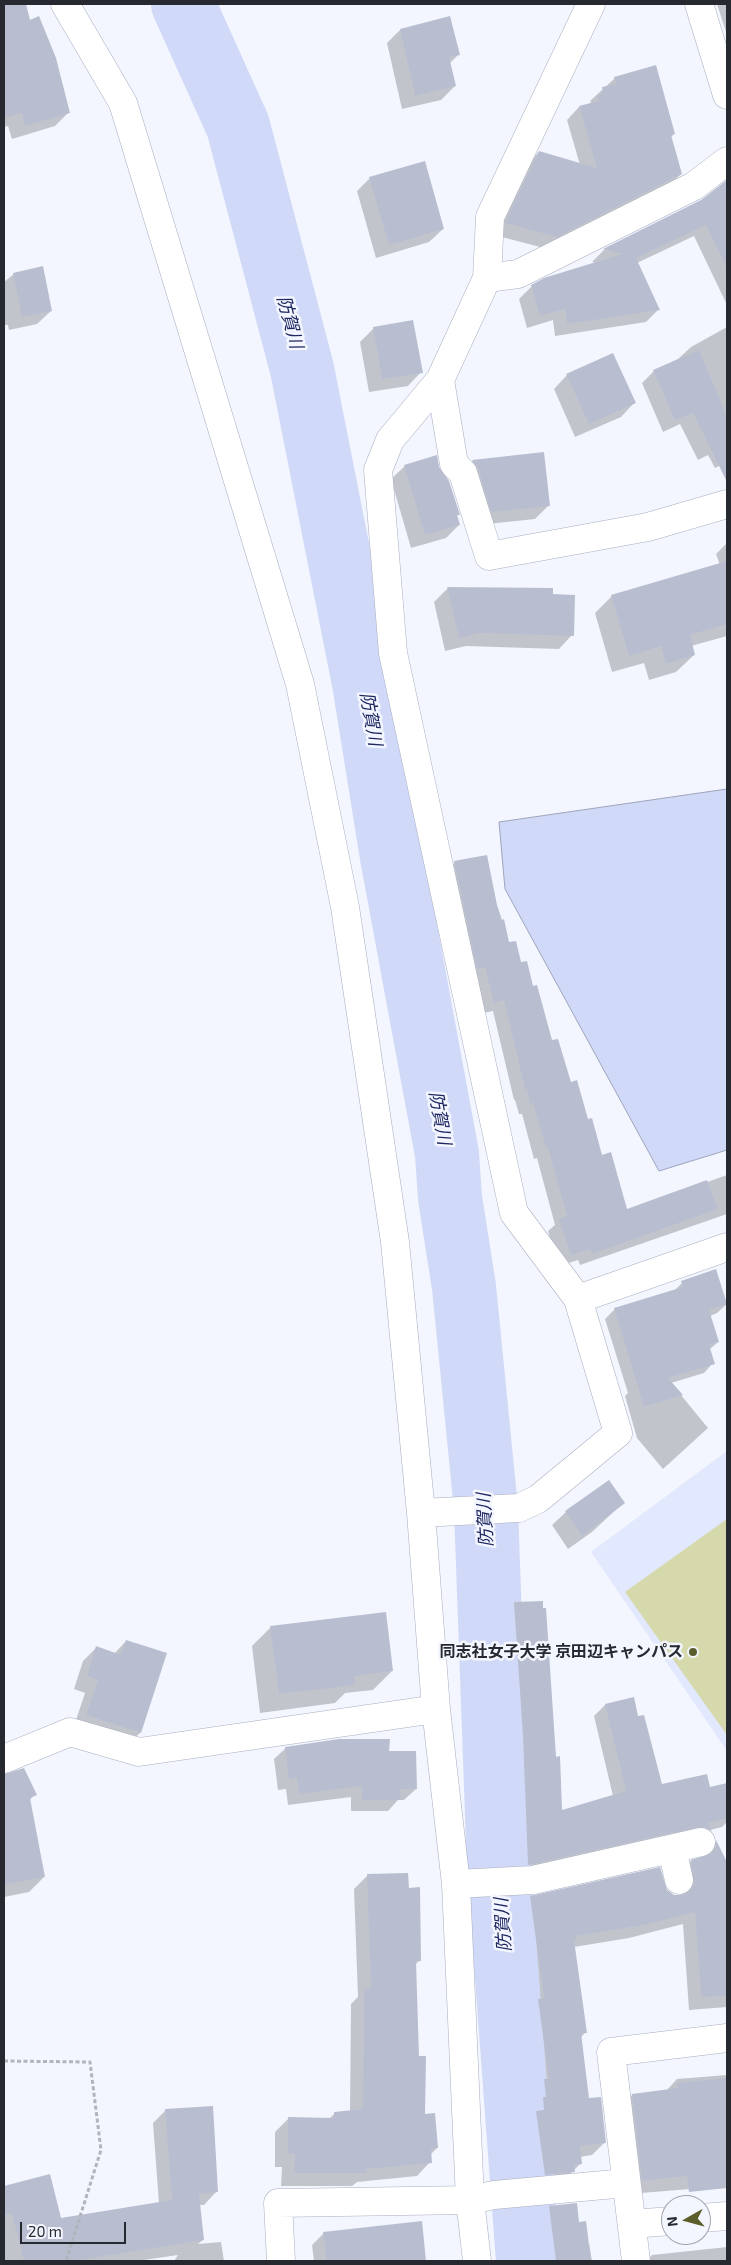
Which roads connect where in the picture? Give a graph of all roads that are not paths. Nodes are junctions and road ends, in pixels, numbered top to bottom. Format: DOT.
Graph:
graph roads {
  1 [pos="65,4"];
  2 [pos="591,4"];
  3 [pos="699,4"];
  4 [pos="727,95"];
  5 [pos="727,161"];
  6 [pos="487,278"];
  7 [pos="440,380"];
  8 [pos="727,504"];
  9 [pos="727,1247"];
  10 [pos="578,1299"];
  11 [pos="434,1512"];
  12 [pos="436,1709"];
  13 [pos="4,1759"];
  14 [pos="701,1842"];
  15 [pos="672,1849"];
  16 [pos="679,1880"];
  17 [pos="466,1884"];
  18 [pos="727,2038"];
  19 [pos="626,2183"];
  20 [pos="482,2197"];
  21 [pos="727,2216"];
  22 [pos="711,2217"];
  23 [pos="661,2222"];
  24 [pos="632,2224"];
  25 [pos="281,2261"];
  26 [pos="477,2261"];
  27 [pos="636,2261"];
  1 -- 11 [label="street"];
  2 -- 6 [label="street"];
  3 -- 4 [label="street"];
  5 -- 6 [label="street"];
  6 -- 7 [label="street"];
  7 -- 8 [label="street"];
  7 -- 10 [label="street"];
  9 -- 10 [label="street"];
  10 -- 11 [label="street"];
  11 -- 12 [label="street"];
  12 -- 13 [label="street"];
  12 -- 17 [label="street"];
  14 -- 15 [label="street"];
  15 -- 16 [label="street"];
  15 -- 17 [label="street"];
  17 -- 20 [label="street"];
  18 -- 19 [label="street"];
  19 -- 20 [label="street"];
  19 -- 24 [label="street"];
  20 -- 25 [label="street"];
  20 -- 26 [label="street"];
  21 -- 22 [label="street"];
  23 -- 24 [label="street"];
  24 -- 27 [label="street"];
}
